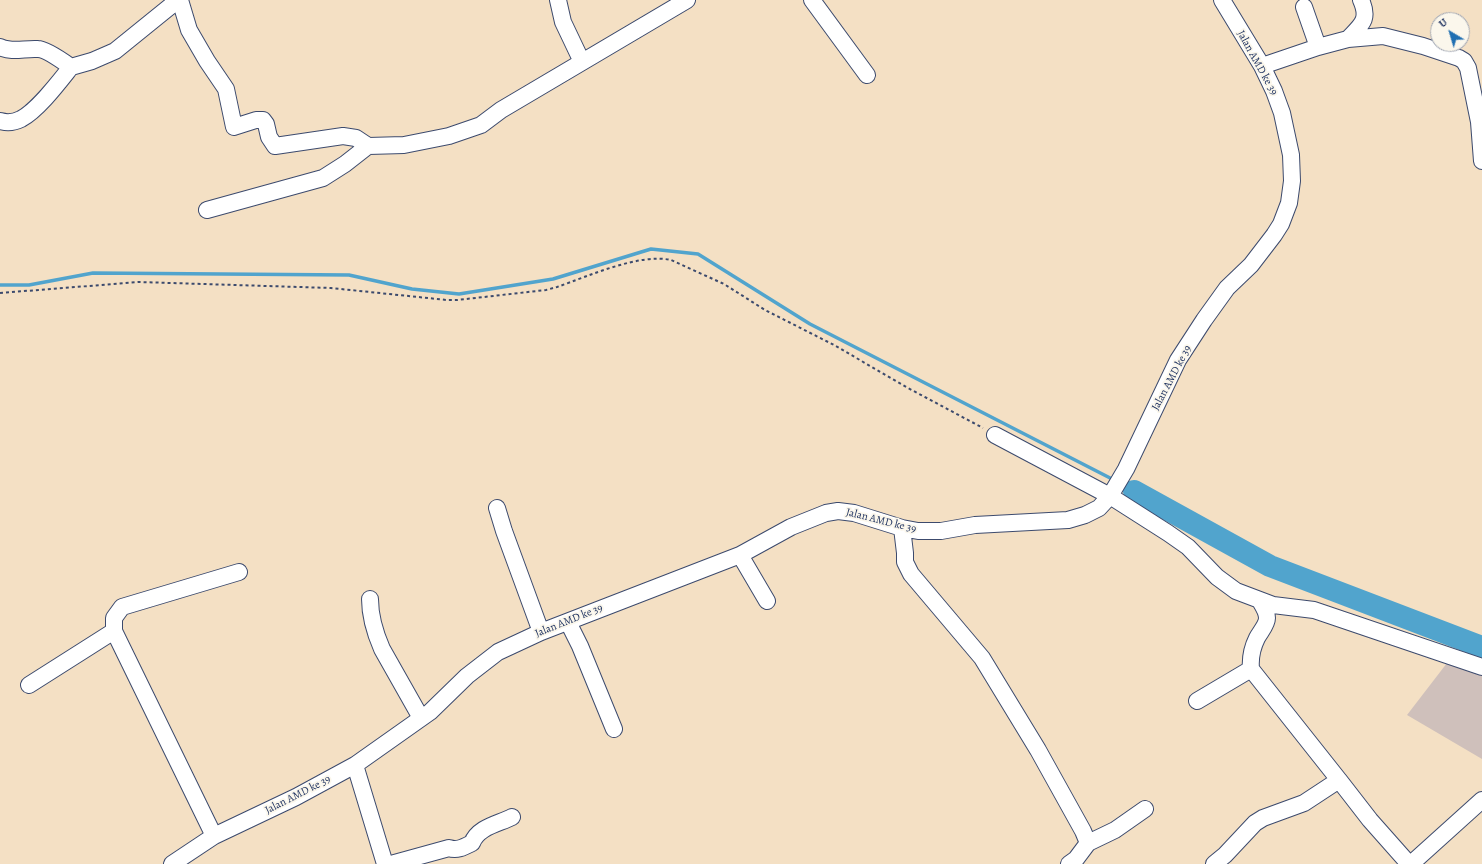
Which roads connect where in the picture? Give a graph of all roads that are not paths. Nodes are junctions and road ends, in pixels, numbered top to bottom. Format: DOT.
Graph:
graph roads {
  1 [pos="179,0"];
  2 [pos="558,0"];
  3 [pos="687,0"];
  4 [pos="812,0"];
  5 [pos="1222,0"];
  6 [pos="1361,0"];
  7 [pos="1304,7"];
  8 [pos="1348,39"];
  9 [pos="0,47"];
  10 [pos="1318,47"];
  11 [pos="582,62"];
  12 [pos="1262,66"];
  13 [pos="71,67"];
  14 [pos="867,75"];
  15 [pos="0,121"];
  16 [pos="1481,121"];
  17 [pos="368,146"];
  18 [pos="1482,161"];
  19 [pos="207,210"];
  20 [pos="996,435"];
  21 [pos="1110,496"];
  22 [pos="497,508"];
  23 [pos="902,528"];
  24 [pos="740,555"];
  25 [pos="239,572"];
  26 [pos="370,599"];
  27 [pos="767,601"];
  28 [pos="1260,601"];
  29 [pos="568,622"];
  30 [pos="114,631"];
  31 [pos="541,632"];
  32 [pos="1482,667"];
  33 [pos="1251,669"];
  34 [pos="29,685"];
  35 [pos="1197,701"];
  36 [pos="420,718"];
  37 [pos="614,728"];
  38 [pos="355,765"];
  39 [pos="1339,780"];
  40 [pos="1482,800"];
  41 [pos="1145,809"];
  42 [pos="512,817"];
  43 [pos="214,836"];
  44 [pos="1088,842"];
  45 [pos="172,864"];
  46 [pos="385,864"];
  47 [pos="391,864"];
  48 [pos="1069,864"];
  49 [pos="1214,864"];
  50 [pos="1410,864"];
  1 -- 13 [label="street"];
  1 -- 17 [label="street"];
  2 -- 11 [label="street"];
  3 -- 11 [label="street"];
  4 -- 14 [label="street"];
  5 -- 12 [label="street, Jalan AMD ke 39"];
  6 -- 8 [label="street"];
  7 -- 10 [label="street"];
  8 -- 10 [label="street"];
  8 -- 16 [label="street"];
  9 -- 13 [label="street"];
  10 -- 12 [label="street"];
  11 -- 17 [label="street"];
  12 -- 21 [label="street, Jalan AMD ke 39"];
  13 -- 15 [label="street"];
  16 -- 18 [label="street"];
  17 -- 19 [label="street"];
  20 -- 21 [label="street"];
  21 -- 23 [label="street, Jalan AMD ke 39"];
  21 -- 28 [label="street"];
  22 -- 31 [label="street"];
  23 -- 24 [label="street, Jalan AMD ke 39"];
  23 -- 44 [label="street"];
  24 -- 27 [label="street"];
  24 -- 29 [label="street, Jalan AMD ke 39"];
  25 -- 30 [label="street"];
  26 -- 36 [label="street"];
  28 -- 32 [label="street"];
  28 -- 33 [label="street"];
  29 -- 31 [label="street, Jalan AMD ke 39"];
  29 -- 37 [label="street"];
  30 -- 34 [label="street"];
  30 -- 43 [label="street"];
  31 -- 36 [label="street, Jalan AMD ke 39"];
  33 -- 35 [label="street"];
  33 -- 39 [label="street"];
  36 -- 38 [label="street, Jalan AMD ke 39"];
  38 -- 43 [label="street, Jalan AMD ke 39"];
  38 -- 46 [label="street"];
  39 -- 49 [label="street"];
  39 -- 50 [label="street"];
  40 -- 50 [label="street"];
  41 -- 44 [label="street"];
  42 -- 47 [label="street"];
  43 -- 45 [label="street, Jalan AMD ke 39"];
  44 -- 48 [label="street"];
}
